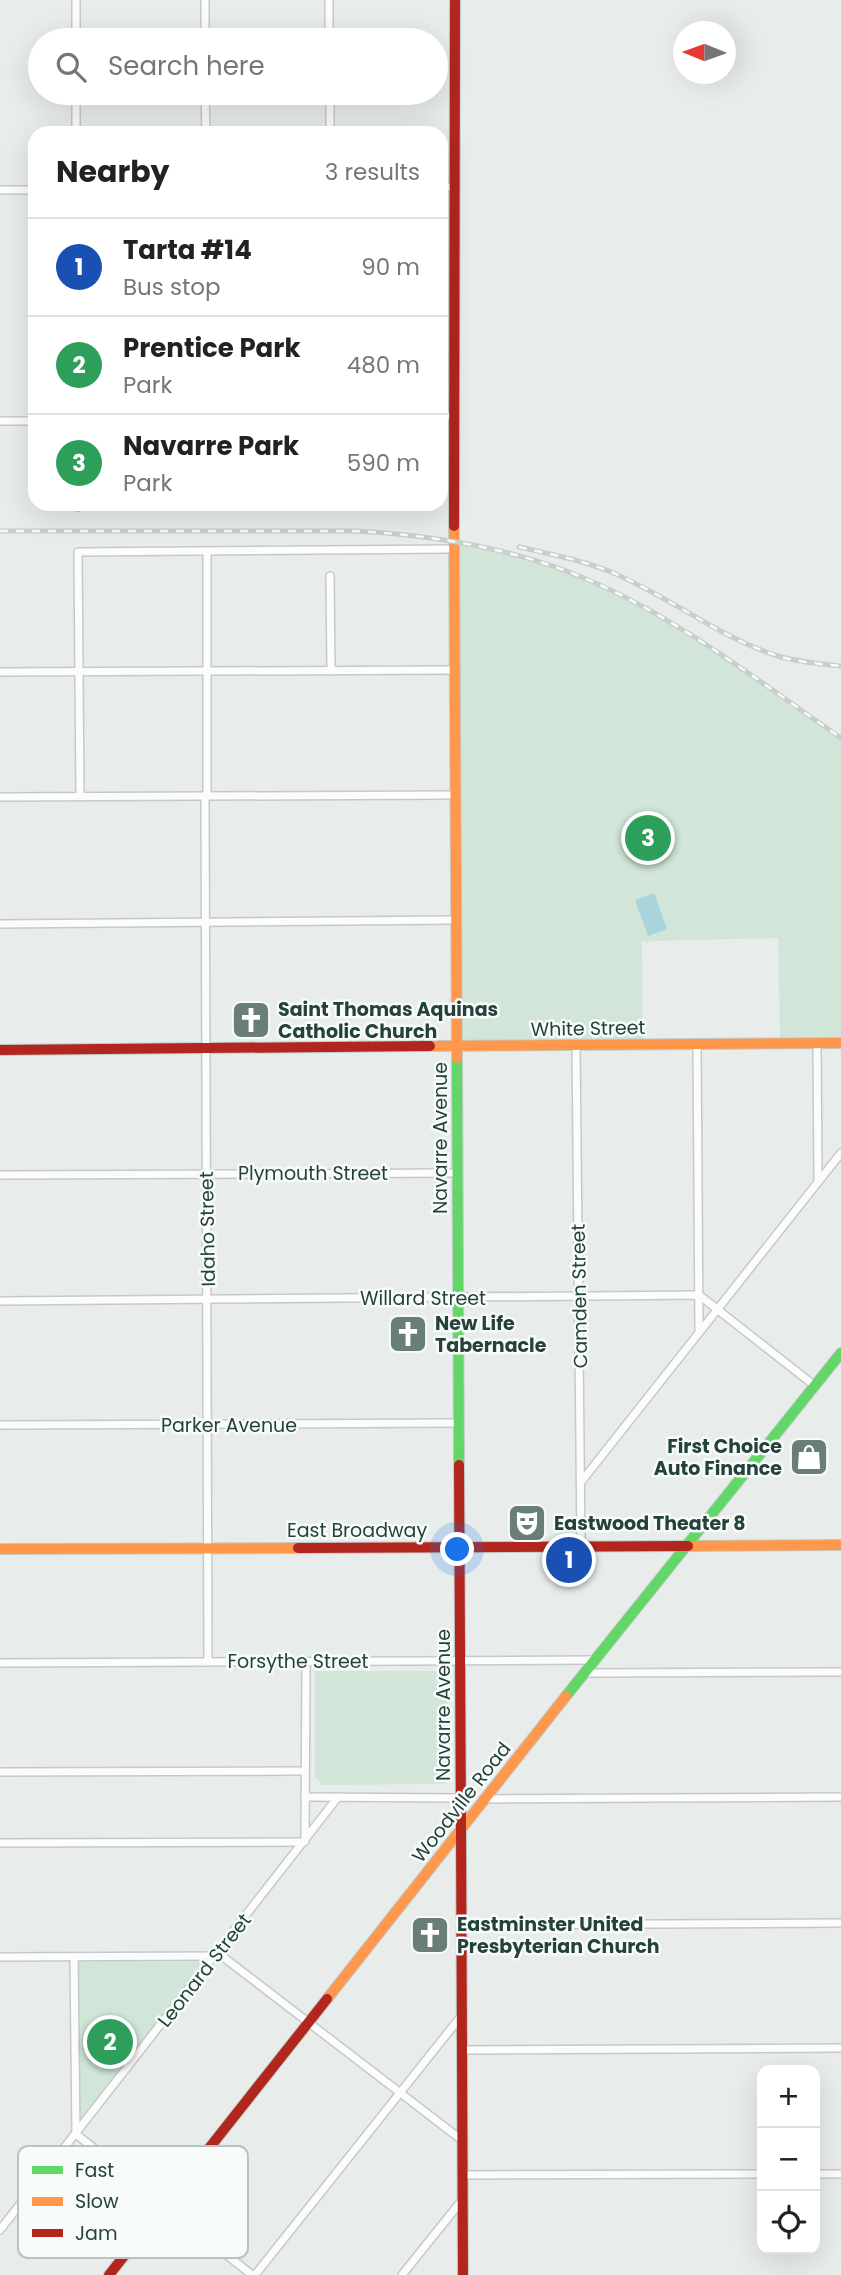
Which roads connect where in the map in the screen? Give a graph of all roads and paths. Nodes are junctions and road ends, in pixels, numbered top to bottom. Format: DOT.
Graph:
graph roads {
  1 [pos="76,0"];
  2 [pos="205,0"];
  3 [pos="329,0"];
  4 [pos="455,0"];
  5 [pos="76,28"];
  6 [pos="205,28"];
  7 [pos="329,28"];
  8 [pos="76,105"];
  9 [pos="205,105"];
  10 [pos="330,105"];
  11 [pos="76,126"];
  12 [pos="206,126"];
  13 [pos="330,126"];
  14 [pos="448,187"];
  15 [pos="454,187"];
  16 [pos="0,190"];
  17 [pos="28,190"];
  18 [pos="448,416"];
  19 [pos="454,416"];
  20 [pos="0,421"];
  21 [pos="28,421"];
  22 [pos="454,549"];
  23 [pos="206,551"];
  24 [pos="330,576"];
  25 [pos="455,670"];
  26 [pos="207,671"];
  27 [pos="331,671"];
  28 [pos="0,672"];
  29 [pos="79,672"];
  30 [pos="455,795"];
  31 [pos="80,796"];
  32 [pos="206,796"];
  33 [pos="0,797"];
  34 [pos="456,920"];
  35 [pos="205,922"];
  36 [pos="0,924"];
  37 [pos="817,1043"];
  38 [pos="841,1043"];
  39 [pos="697,1044"];
  40 [pos="576,1045"];
  41 [pos="457,1047"];
  42 [pos="0,1049"];
  43 [pos="205,1049"];
  44 [pos="841,1153"];
  45 [pos="457,1173"];
  46 [pos="206,1174"];
  47 [pos="0,1175"];
  48 [pos="818,1182"];
  49 [pos="699,1295"];
  50 [pos="579,1296"];
  51 [pos="458,1297"];
  52 [pos="208,1299"];
  53 [pos="0,1301"];
  54 [pos="718,1309"];
  55 [pos="699,1332"];
  56 [pos="841,1353"];
  57 [pos="815,1386"];
  58 [pos="459,1423"];
  59 [pos="0,1425"];
  60 [pos="208,1425"];
  61 [pos="580,1482"];
  62 [pos="841,1545"];
  63 [pos="581,1546"];
  64 [pos="685,1546"];
  65 [pos="459,1547"];
  66 [pos="209,1548"];
  67 [pos="0,1549"];
  68 [pos="595,1660"];
  69 [pos="306,1661"];
  70 [pos="460,1661"];
  71 [pos="208,1662"];
  72 [pos="0,1663"];
  73 [pos="841,1672"];
  74 [pos="585,1673"];
  75 [pos="305,1771"];
  76 [pos="0,1772"];
  77 [pos="305,1797"];
  78 [pos="338,1797"];
  79 [pos="841,1797"];
  80 [pos="461,1798"];
  81 [pos="485,1799"];
  82 [pos="461,1830"];
  83 [pos="304,1842"];
  84 [pos="0,1843"];
  85 [pos="841,1923"];
  86 [pos="461,1925"];
  87 [pos="217,1954"];
  88 [pos="0,1957"];
  89 [pos="74,1957"];
  90 [pos="462,2014"];
  91 [pos="310,2023"];
  92 [pos="841,2048"];
  93 [pos="462,2050"];
  94 [pos="399,2093"];
  95 [pos="76,2134"];
  96 [pos="463,2141"];
  97 [pos="66,2146"];
  98 [pos="91,2146"];
  99 [pos="212,2146"];
  100 [pos="757,2174"];
  101 [pos="820,2174"];
  102 [pos="841,2174"];
  103 [pos="463,2175"];
  104 [pos="463,2199"];
  105 [pos="18,2207"];
  106 [pos="0,2230"];
  107 [pos="123,2258"];
  108 [pos="232,2258"];
  109 [pos="109,2275"];
  110 [pos="254,2275"];
  111 [pos="402,2275"];
  112 [pos="463,2275"];
  1 -- 5 [label="street"];
  2 -- 6 [label="street"];
  3 -- 7 [label="street"];
  4 -- 15 [label="main road, Navarre Avenue"];
  8 -- 11 [label="street"];
  9 -- 12 [label="street"];
  10 -- 13 [label="street"];
  14 -- 15 [label="street"];
  15 -- 19 [label="main road, Navarre Avenue"];
  16 -- 17 [label="street"];
  18 -- 19 [label="street"];
  19 -- 22 [label="main road, Navarre Avenue"];
  20 -- 21 [label="street"];
  22 -- 23 [label="street"];
  22 -- 25 [label="main road, Navarre Avenue"];
  23 -- 26 [label="street, Idaho Street"];
  23 -- 29 [label="street"];
  24 -- 27 [label="street"];
  25 -- 27 [label="street"];
  25 -- 30 [label="main road, Navarre Avenue"];
  26 -- 27 [label="street"];
  26 -- 29 [label="street"];
  26 -- 32 [label="street, Idaho Street"];
  28 -- 29 [label="street"];
  29 -- 31 [label="street"];
  30 -- 32 [label="street"];
  30 -- 34 [label="main road, Navarre Avenue"];
  31 -- 32 [label="street"];
  31 -- 33 [label="street"];
  32 -- 35 [label="street, Idaho Street"];
  34 -- 35 [label="street"];
  34 -- 41 [label="main road, Navarre Avenue"];
  35 -- 36 [label="street"];
  35 -- 43 [label="street, Idaho Street"];
  37 -- 38 [label="main road, White Street"];
  37 -- 39 [label="main road, White Street"];
  37 -- 48 [label="street"];
  39 -- 40 [label="main road, White Street"];
  39 -- 49 [label="street"];
  40 -- 41 [label="main road, White Street"];
  40 -- 50 [label="street, Camden Street"];
  41 -- 43 [label="main road, White Street"];
  41 -- 45 [label="main road, Navarre Avenue"];
  42 -- 43 [label="main road, White Street"];
  43 -- 46 [label="street, Idaho Street"];
  44 -- 48 [label="street"];
  45 -- 46 [label="street, Plymouth Street"];
  45 -- 51 [label="main road, Navarre Avenue"];
  46 -- 47 [label="street, Plymouth Street"];
  46 -- 52 [label="street, Idaho Street"];
  48 -- 54 [label="street"];
  49 -- 50 [label="street, Willard Street"];
  49 -- 54 [label="street"];
  49 -- 55 [label="street"];
  50 -- 51 [label="street, Willard Street"];
  50 -- 61 [label="street, Camden Street"];
  51 -- 52 [label="street, Willard Street"];
  51 -- 58 [label="main road, Navarre Avenue"];
  52 -- 53 [label="street, Willard Street"];
  52 -- 60 [label="street, Idaho Street"];
  54 -- 55 [label="street"];
  54 -- 57 [label="street"];
  55 -- 61 [label="street"];
  56 -- 57 [label="main road, Woodville Road"];
  57 -- 64 [label="main road, Woodville Road"];
  58 -- 60 [label="street, Parker Avenue"];
  58 -- 65 [label="main road, Navarre Avenue"];
  59 -- 60 [label="street, Parker Avenue"];
  60 -- 66 [label="street, Idaho Street"];
  61 -- 63 [label="street, Camden Street"];
  62 -- 64 [label="main road, East Broadway"];
  63 -- 64 [label="main road, East Broadway"];
  63 -- 65 [label="main road, East Broadway"];
  64 -- 68 [label="main road, Woodville Road"];
  65 -- 66 [label="main road, East Broadway"];
  65 -- 70 [label="main road, Navarre Avenue"];
  66 -- 67 [label="main road, East Broadway"];
  66 -- 71 [label="street, Idaho Street"];
  68 -- 70 [label="street, Forsythe Street"];
  68 -- 74 [label="main road, Woodville Road"];
  69 -- 70 [label="street, Forsythe Street"];
  69 -- 71 [label="street, Forsythe Street"];
  69 -- 75 [label="street"];
  70 -- 80 [label="main road, Navarre Avenue"];
  71 -- 72 [label="street, Forsythe Street"];
  73 -- 74 [label="street"];
  74 -- 81 [label="main road, Woodville Road"];
  75 -- 76 [label="street"];
  75 -- 77 [label="street"];
  77 -- 78 [label="street"];
  77 -- 83 [label="street"];
  78 -- 80 [label="street"];
  78 -- 83 [label="street, Leonard Street"];
  79 -- 81 [label="street"];
  80 -- 82 [label="main road, Navarre Avenue"];
  81 -- 82 [label="main road, Woodville Road"];
  82 -- 86 [label="main road, Navarre Avenue"];
  82 -- 91 [label="main road, Woodville Road"];
  83 -- 84 [label="street"];
  83 -- 87 [label="street, Leonard Street"];
  85 -- 86 [label="street"];
  86 -- 90 [label="main road, Navarre Avenue"];
  87 -- 89 [label="street"];
  87 -- 91 [label="street"];
  87 -- 95 [label="street, Leonard Street"];
  88 -- 89 [label="street"];
  89 -- 95 [label="street"];
  90 -- 93 [label="main road, Navarre Avenue"];
  90 -- 94 [label="street"];
  91 -- 94 [label="street"];
  91 -- 99 [label="main road, Woodville Road"];
  92 -- 93 [label="street"];
  93 -- 96 [label="main road, Navarre Avenue"];
  94 -- 96 [label="street"];
  94 -- 110 [label="street"];
  95 -- 97 [label="street, Leonard Street"];
  95 -- 98 [label="street"];
  96 -- 103 [label="main road, Navarre Avenue"];
  100 -- 103 [label="street"];
  101 -- 102 [label="street"];
  103 -- 104 [label="main road, Navarre Avenue"];
  104 -- 111 [label="street"];
  104 -- 112 [label="main road, Navarre Avenue"];
  105 -- 106 [label="street, Leonard Street"];
  107 -- 109 [label="main road, Woodville Road"];
  108 -- 110 [label="street"];
}
